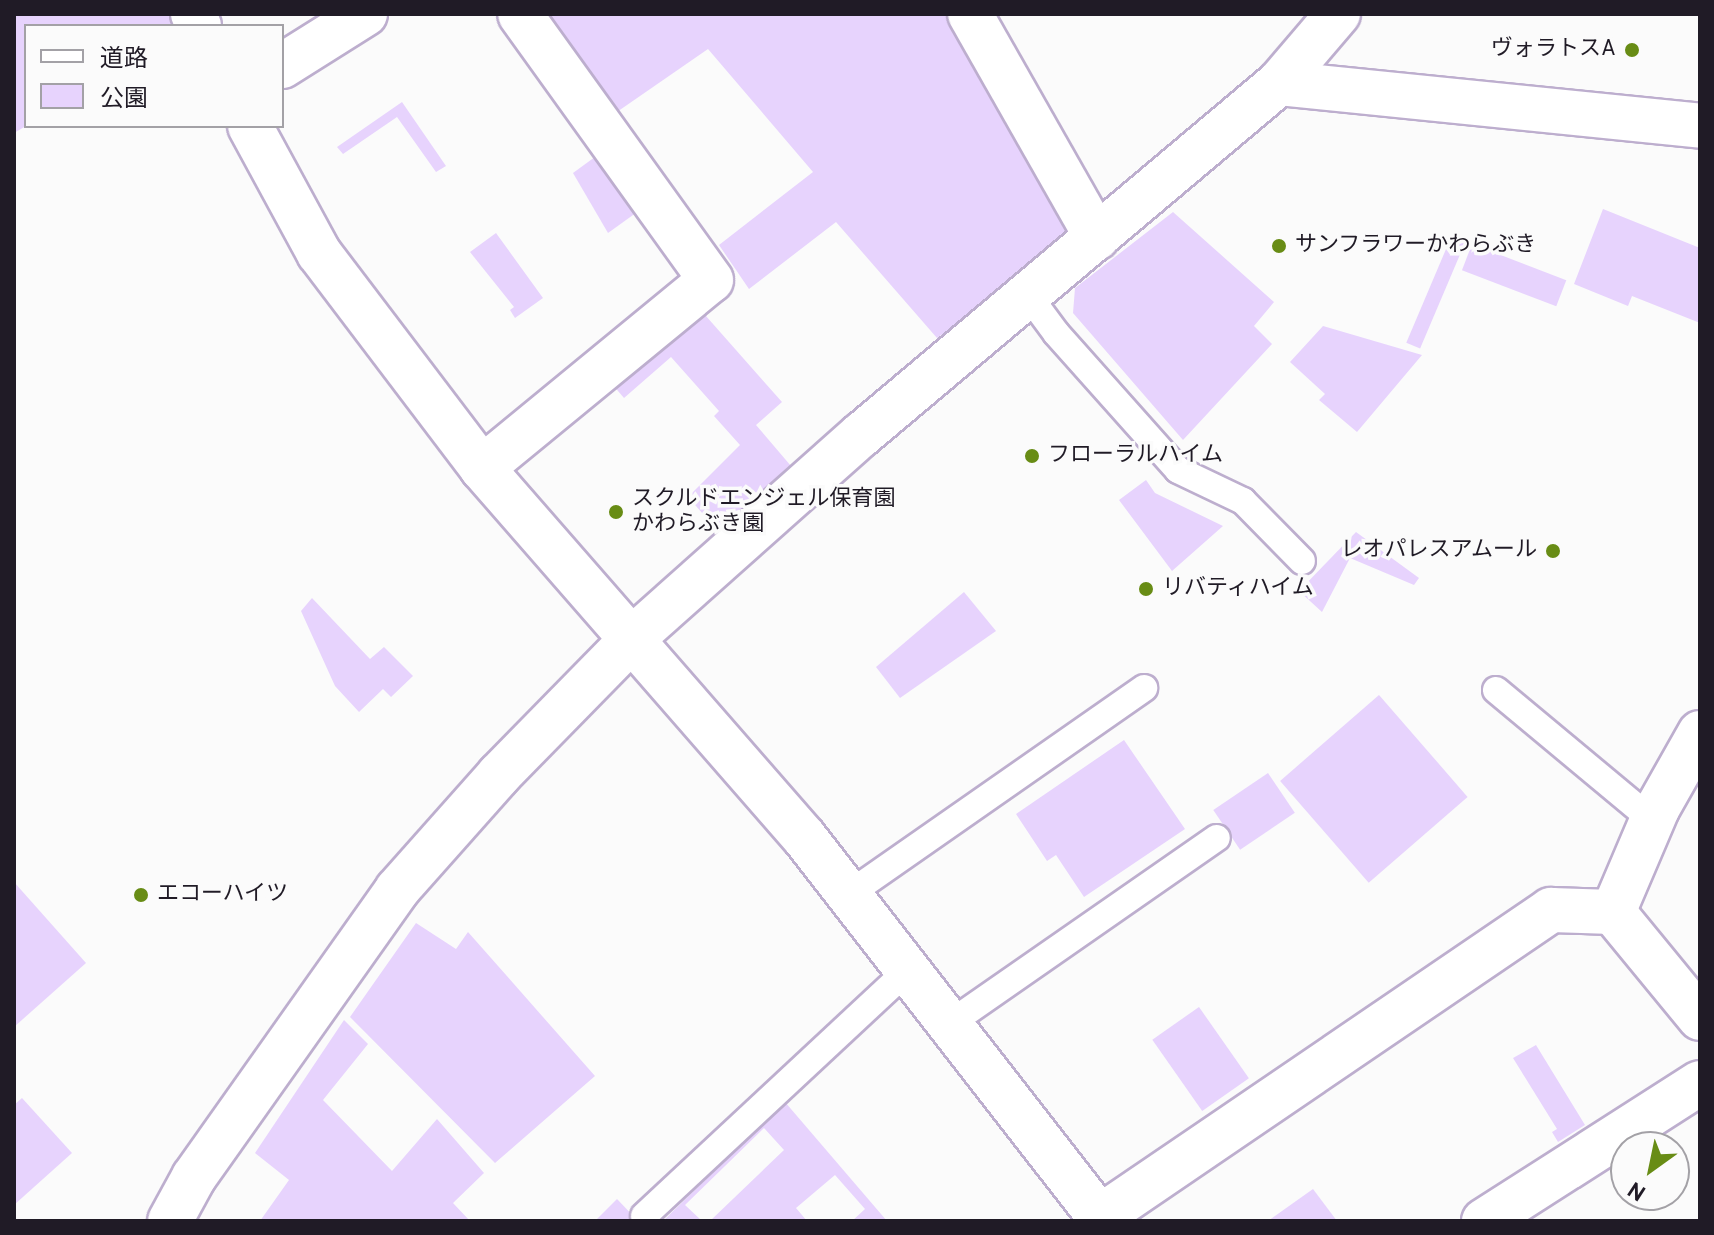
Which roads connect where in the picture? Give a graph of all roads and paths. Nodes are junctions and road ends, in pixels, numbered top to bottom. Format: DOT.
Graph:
graph roads {
  1 [pos="365,14"];
  2 [pos="520,14"];
  3 [pos="970,14"];
  4 [pos="1338,14"];
  5 [pos="284,65"];
  6 [pos="1279,83"];
  7 [pos="1700,126"];
  8 [pos="251,128"];
  9 [pos="1097,238"];
  10 [pos="1028,295"];
  11 [pos="482,468"];
  12 [pos="1302,561"];
  13 [pos="634,637"];
  14 [pos="1144,688"];
  15 [pos="1496,690"];
  16 [pos="1700,733"];
  17 [pos="1653,821"];
  18 [pos="1217,838"];
  19 [pos="849,894"];
  20 [pos="1613,912"];
  21 [pos="908,970"];
  22 [pos="1700,1018"];
  23 [pos="949,1024"];
  24 [pos="1700,1083"];
  25 [pos="644,1216"];
  26 [pos="1102,1219"];
  27 [pos="170,1221"];
  28 [pos="1484,1221"];
  1 -- 5 [label="street"];
  2 -- 11 [label="street"];
  3 -- 9 [label="street"];
  4 -- 6 [label="street"];
  6 -- 7 [label="street"];
  6 -- 9 [label="street"];
  8 -- 11 [label="street"];
  9 -- 10 [label="street"];
  10 -- 12 [label="lane"];
  10 -- 13 [label="street"];
  11 -- 13 [label="street"];
  13 -- 19 [label="street"];
  13 -- 27 [label="street"];
  14 -- 19 [label="lane"];
  15 -- 17 [label="lane"];
  16 -- 17 [label="street"];
  17 -- 20 [label="street"];
  18 -- 23 [label="lane"];
  19 -- 21 [label="street"];
  20 -- 22 [label="street"];
  20 -- 26 [label="street"];
  21 -- 23 [label="street"];
  21 -- 25 [label="lane"];
  23 -- 26 [label="street"];
  24 -- 28 [label="street"];
}
